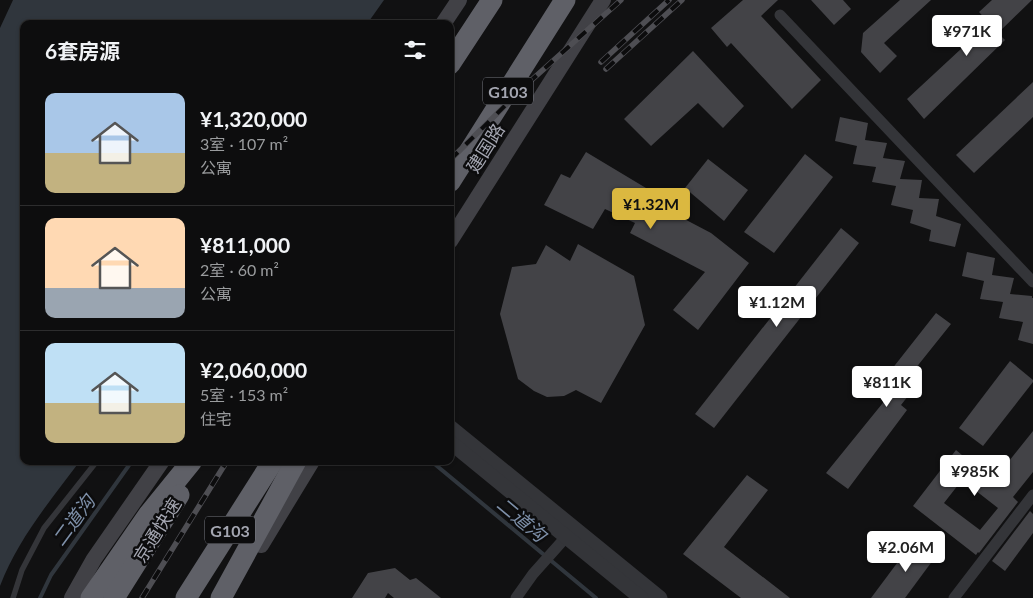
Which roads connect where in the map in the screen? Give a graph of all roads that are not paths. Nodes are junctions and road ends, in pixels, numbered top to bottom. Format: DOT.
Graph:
graph roads {
  1 [pos="459,0"];
  2 [pos="492,0"];
  3 [pos="565,0"];
  4 [pos="603,0"];
  5 [pos="780,15"];
  6 [pos="446,20"];
  7 [pos="454,58"];
  8 [pos="454,176"];
  9 [pos="454,235"];
  10 [pos="1033,282"];
  11 [pos="454,430"];
  12 [pos="454,445"];
  13 [pos="94,465"];
  14 [pos="159,465"];
  15 [pos="189,465"];
  16 [pos="198,465"];
  17 [pos="270,465"];
  18 [pos="294,465"];
  19 [pos="310,465"];
  20 [pos="1033,494"];
  21 [pos="566,537"];
  22 [pos="13,598"];
  23 [pos="72,598"];
  24 [pos="91,598"];
  25 [pos="114,598"];
  26 [pos="186,598"];
  27 [pos="221,598"];
  28 [pos="228,598"];
  29 [pos="516,598"];
  30 [pos="641,598"];
  31 [pos="660,598"];
  32 [pos="954,598"];
  1 -- 6 [label="main road"];
  2 -- 7 [label="highway"];
  3 -- 8 [label="highway, G103"];
  4 -- 9 [label="main road, 建国路"];
  5 -- 10 [label="street"];
  11 -- 31 [label="street"];
  12 -- 21 [label="street"];
  13 -- 22 [label="lane"];
  14 -- 23 [label="main road"];
  15 -- 24 [label="highway"];
  16 -- 25 [label="highway, 京通快速"];
  17 -- 26 [label="highway, G103"];
  18 -- 27 [label="highway"];
  19 -- 28 [label="main road"];
  20 -- 32 [label="street"];
  21 -- 29 [label="street"];
  21 -- 30 [label="street"];
}
